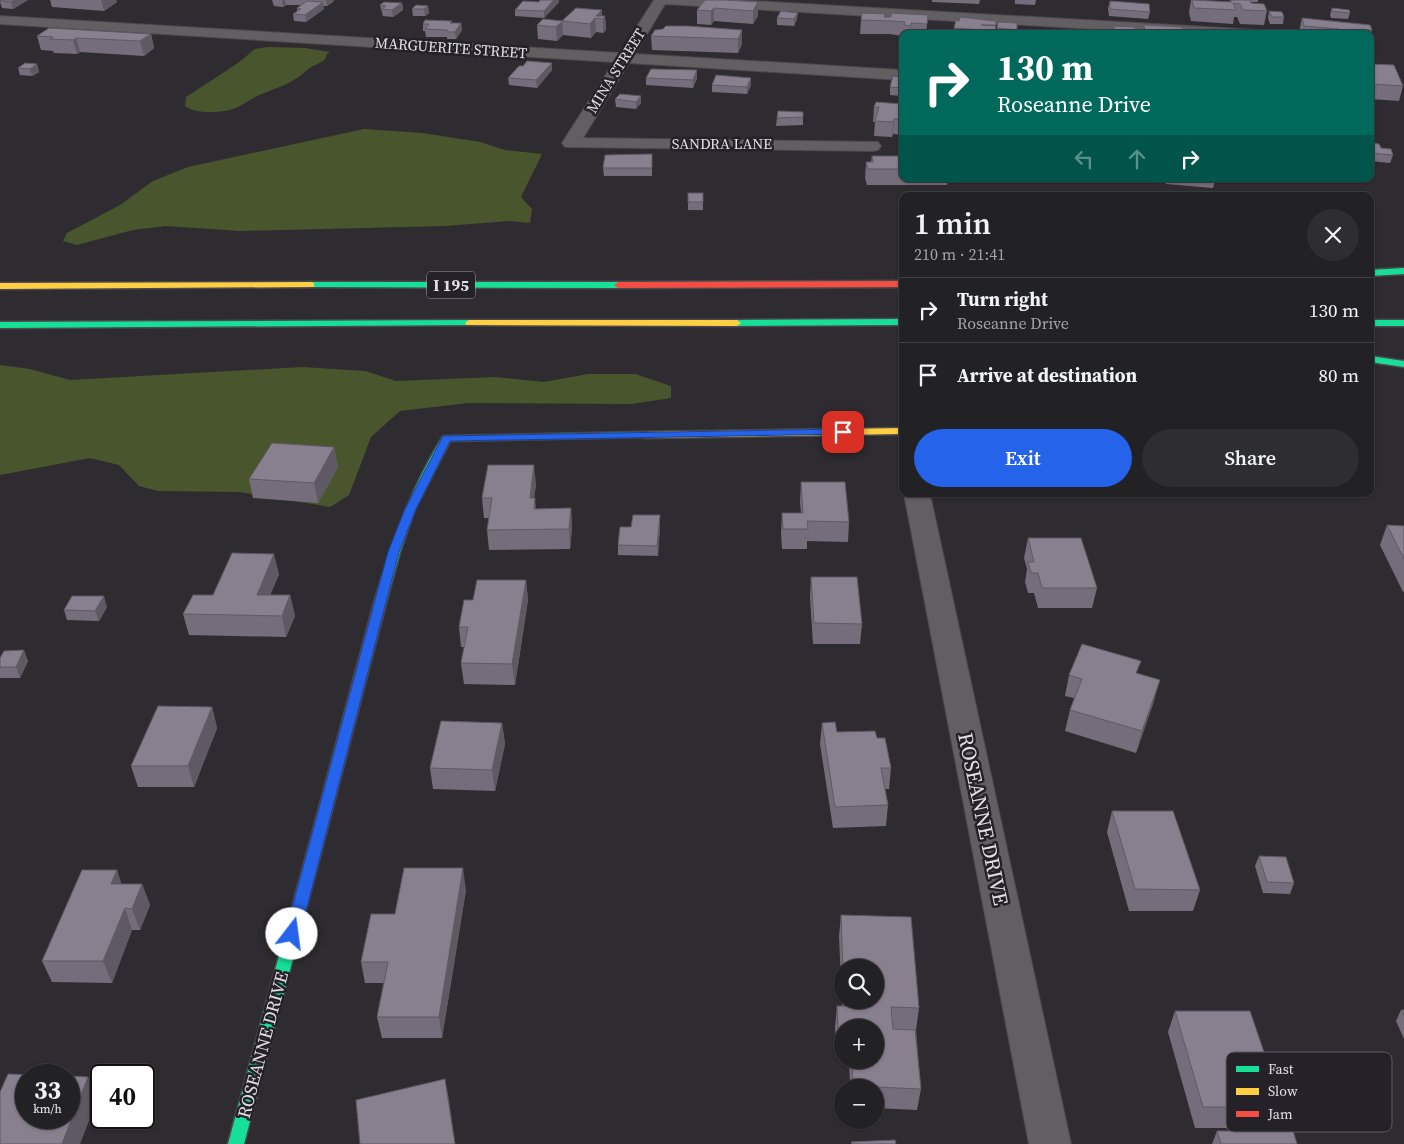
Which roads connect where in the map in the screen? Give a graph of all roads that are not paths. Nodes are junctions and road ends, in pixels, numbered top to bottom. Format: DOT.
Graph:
graph roads {
  1 [pos="661,0"];
  2 [pos="0,20"];
  3 [pos="1189,30"];
  4 [pos="624,58"];
  5 [pos="899,76"];
  6 [pos="571,143"];
  7 [pos="872,146"];
  8 [pos="1404,271"];
  9 [pos="1374,273"];
  10 [pos="899,284"];
  11 [pos="1374,284"];
  12 [pos="1387,284"];
  13 [pos="0,286"];
  14 [pos="899,322"];
  15 [pos="1374,323"];
  16 [pos="1404,323"];
  17 [pos="0,325"];
  18 [pos="1374,360"];
  19 [pos="1404,364"];
  20 [pos="899,431"];
  21 [pos="918,497"];
  22 [pos="236,1144"];
  23 [pos="1050,1144"];
  1 -- 3 [label="street"];
  1 -- 4 [label="street, MINA STREET"];
  2 -- 4 [label="street, MARGUERITE STREET"];
  4 -- 5 [label="street, MARGUERITE STREET"];
  4 -- 6 [label="street, MINA STREET"];
  6 -- 7 [label="street, SANDRA LANE"];
  8 -- 9 [label="main road"];
  10 -- 13 [label="main road, I 195"];
  11 -- 12 [label="main road"];
  14 -- 17 [label="main road, I 195"];
  15 -- 16 [label="main road"];
  18 -- 19 [label="main road"];
  20 -- 22 [label="main road, ROSEANNE DRIVE"];
  21 -- 23 [label="street, ROSEANNE DRIVE"];
}
